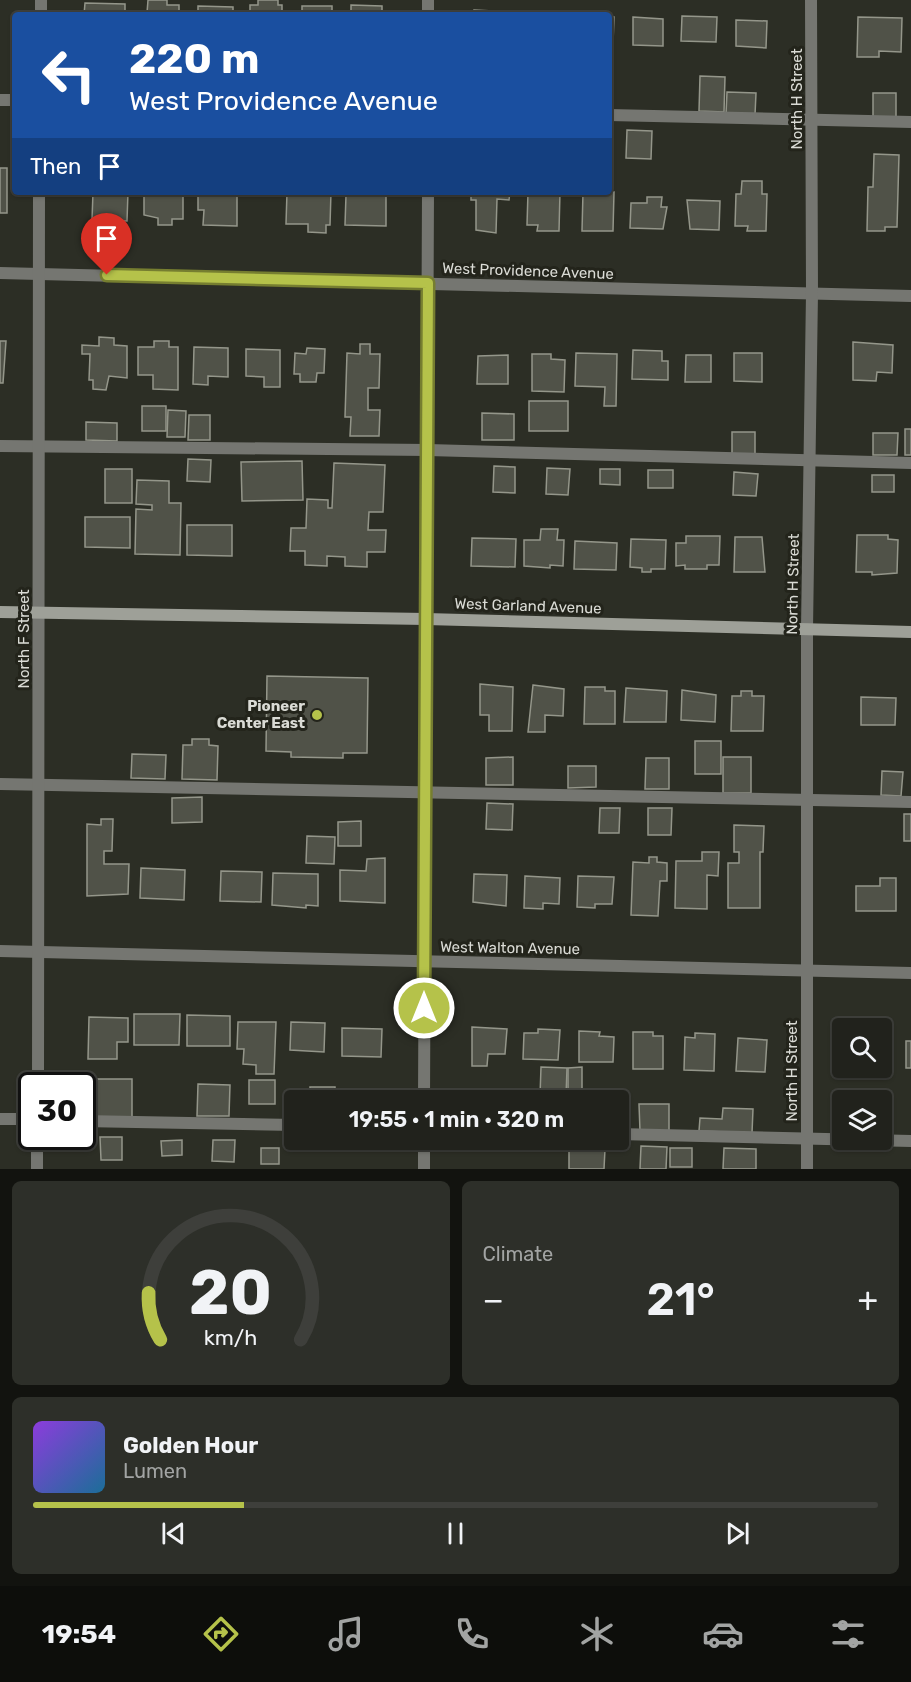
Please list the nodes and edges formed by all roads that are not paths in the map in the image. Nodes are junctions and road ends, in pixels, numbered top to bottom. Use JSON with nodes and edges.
{"nodes":[{"id":1,"x":811,"y":0,"type":"edge"},
{"id":2,"x":612,"y":115,"type":"edge"},
{"id":3,"x":812,"y":120,"type":"junction"},
{"id":4,"x":911,"y":122,"type":"edge"},
{"id":5,"x":39,"y":195,"type":"edge"},
{"id":6,"x":428,"y":195,"type":"edge"},
{"id":7,"x":0,"y":273,"type":"edge"},
{"id":8,"x":38,"y":274,"type":"junction"},
{"id":9,"x":428,"y":283,"type":"junction"},
{"id":10,"x":812,"y":293,"type":"junction"},
{"id":11,"x":911,"y":296,"type":"edge"},
{"id":12,"x":0,"y":446,"type":"edge"},
{"id":13,"x":39,"y":446,"type":"junction"},
{"id":14,"x":428,"y":450,"type":"junction"},
{"id":15,"x":809,"y":460,"type":"junction"},
{"id":16,"x":911,"y":463,"type":"edge"},
{"id":17,"x":0,"y":612,"type":"edge"},
{"id":18,"x":39,"y":613,"type":"junction"},
{"id":19,"x":426,"y":619,"type":"junction"},
{"id":20,"x":807,"y":629,"type":"junction"},
{"id":21,"x":911,"y":632,"type":"edge"},
{"id":22,"x":0,"y":784,"type":"edge"},
{"id":23,"x":39,"y":784,"type":"junction"},
{"id":24,"x":425,"y":794,"type":"junction"},
{"id":25,"x":808,"y":801,"type":"junction"},
{"id":26,"x":911,"y":802,"type":"edge"},
{"id":27,"x":0,"y":951,"type":"edge"},
{"id":28,"x":39,"y":952,"type":"junction"},
{"id":29,"x":424,"y":961,"type":"junction"},
{"id":30,"x":806,"y":970,"type":"junction"},
{"id":31,"x":911,"y":973,"type":"edge"},
{"id":32,"x":38,"y":1072,"type":"edge"},
{"id":33,"x":424,"y":1090,"type":"edge"},
{"id":34,"x":0,"y":1119,"type":"edge"},
{"id":35,"x":18,"y":1119,"type":"edge"},
{"id":36,"x":96,"y":1121,"type":"edge"},
{"id":37,"x":284,"y":1125,"type":"edge"},
{"id":38,"x":629,"y":1134,"type":"edge"},
{"id":39,"x":807,"y":1140,"type":"junction"},
{"id":40,"x":911,"y":1141,"type":"edge"},
{"id":41,"x":37,"y":1150,"type":"edge"},
{"id":42,"x":424,"y":1150,"type":"edge"},
{"id":43,"x":37,"y":1169,"type":"edge"},
{"id":44,"x":424,"y":1169,"type":"edge"},
{"id":45,"x":807,"y":1169,"type":"edge"}],
"edges":[{"from":1,"to":3,"type":"street","name":"North H Street"},
{"from":2,"to":3,"type":"street"},
{"from":3,"to":4,"type":"street"},
{"from":3,"to":10,"type":"street","name":"North H Street"},
{"from":5,"to":8,"type":"street","name":"North F Street"},
{"from":6,"to":9,"type":"street"},
{"from":7,"to":8,"type":"street","name":"West Providence Avenue"},
{"from":8,"to":9,"type":"street","name":"West Providence Avenue"},
{"from":8,"to":13,"type":"street","name":"North F Street"},
{"from":9,"to":10,"type":"street","name":"West Providence Avenue"},
{"from":9,"to":14,"type":"street"},
{"from":10,"to":11,"type":"street","name":"West Providence Avenue"},
{"from":10,"to":15,"type":"street","name":"North H Street"},
{"from":12,"to":13,"type":"street"},
{"from":13,"to":14,"type":"street"},
{"from":13,"to":18,"type":"street","name":"North F Street"},
{"from":14,"to":15,"type":"street"},
{"from":14,"to":19,"type":"street"},
{"from":15,"to":16,"type":"street"},
{"from":15,"to":20,"type":"street","name":"North H Street"},
{"from":17,"to":18,"type":"street","name":"West Garland Avenue"},
{"from":18,"to":19,"type":"street","name":"West Garland Avenue"},
{"from":18,"to":23,"type":"street","name":"North F Street"},
{"from":19,"to":20,"type":"street","name":"West Garland Avenue"},
{"from":19,"to":24,"type":"street"},
{"from":20,"to":21,"type":"street","name":"West Garland Avenue"},
{"from":20,"to":25,"type":"street","name":"North H Street"},
{"from":22,"to":23,"type":"street"},
{"from":23,"to":24,"type":"street"},
{"from":23,"to":28,"type":"street","name":"North F Street"},
{"from":24,"to":25,"type":"street"},
{"from":24,"to":29,"type":"street"},
{"from":25,"to":26,"type":"street"},
{"from":25,"to":30,"type":"street","name":"North H Street"},
{"from":27,"to":28,"type":"street","name":"West Walton Avenue"},
{"from":28,"to":29,"type":"street","name":"West Walton Avenue"},
{"from":28,"to":32,"type":"street","name":"North F Street"},
{"from":29,"to":30,"type":"street","name":"West Walton Avenue"},
{"from":29,"to":33,"type":"street"},
{"from":30,"to":31,"type":"street","name":"West Walton Avenue"},
{"from":30,"to":39,"type":"street","name":"North H Street"},
{"from":34,"to":35,"type":"street"},
{"from":36,"to":37,"type":"street"},
{"from":38,"to":39,"type":"street"},
{"from":39,"to":40,"type":"street"},
{"from":39,"to":45,"type":"street","name":"North H Street"},
{"from":41,"to":43,"type":"street"},
{"from":42,"to":44,"type":"street"}]}
